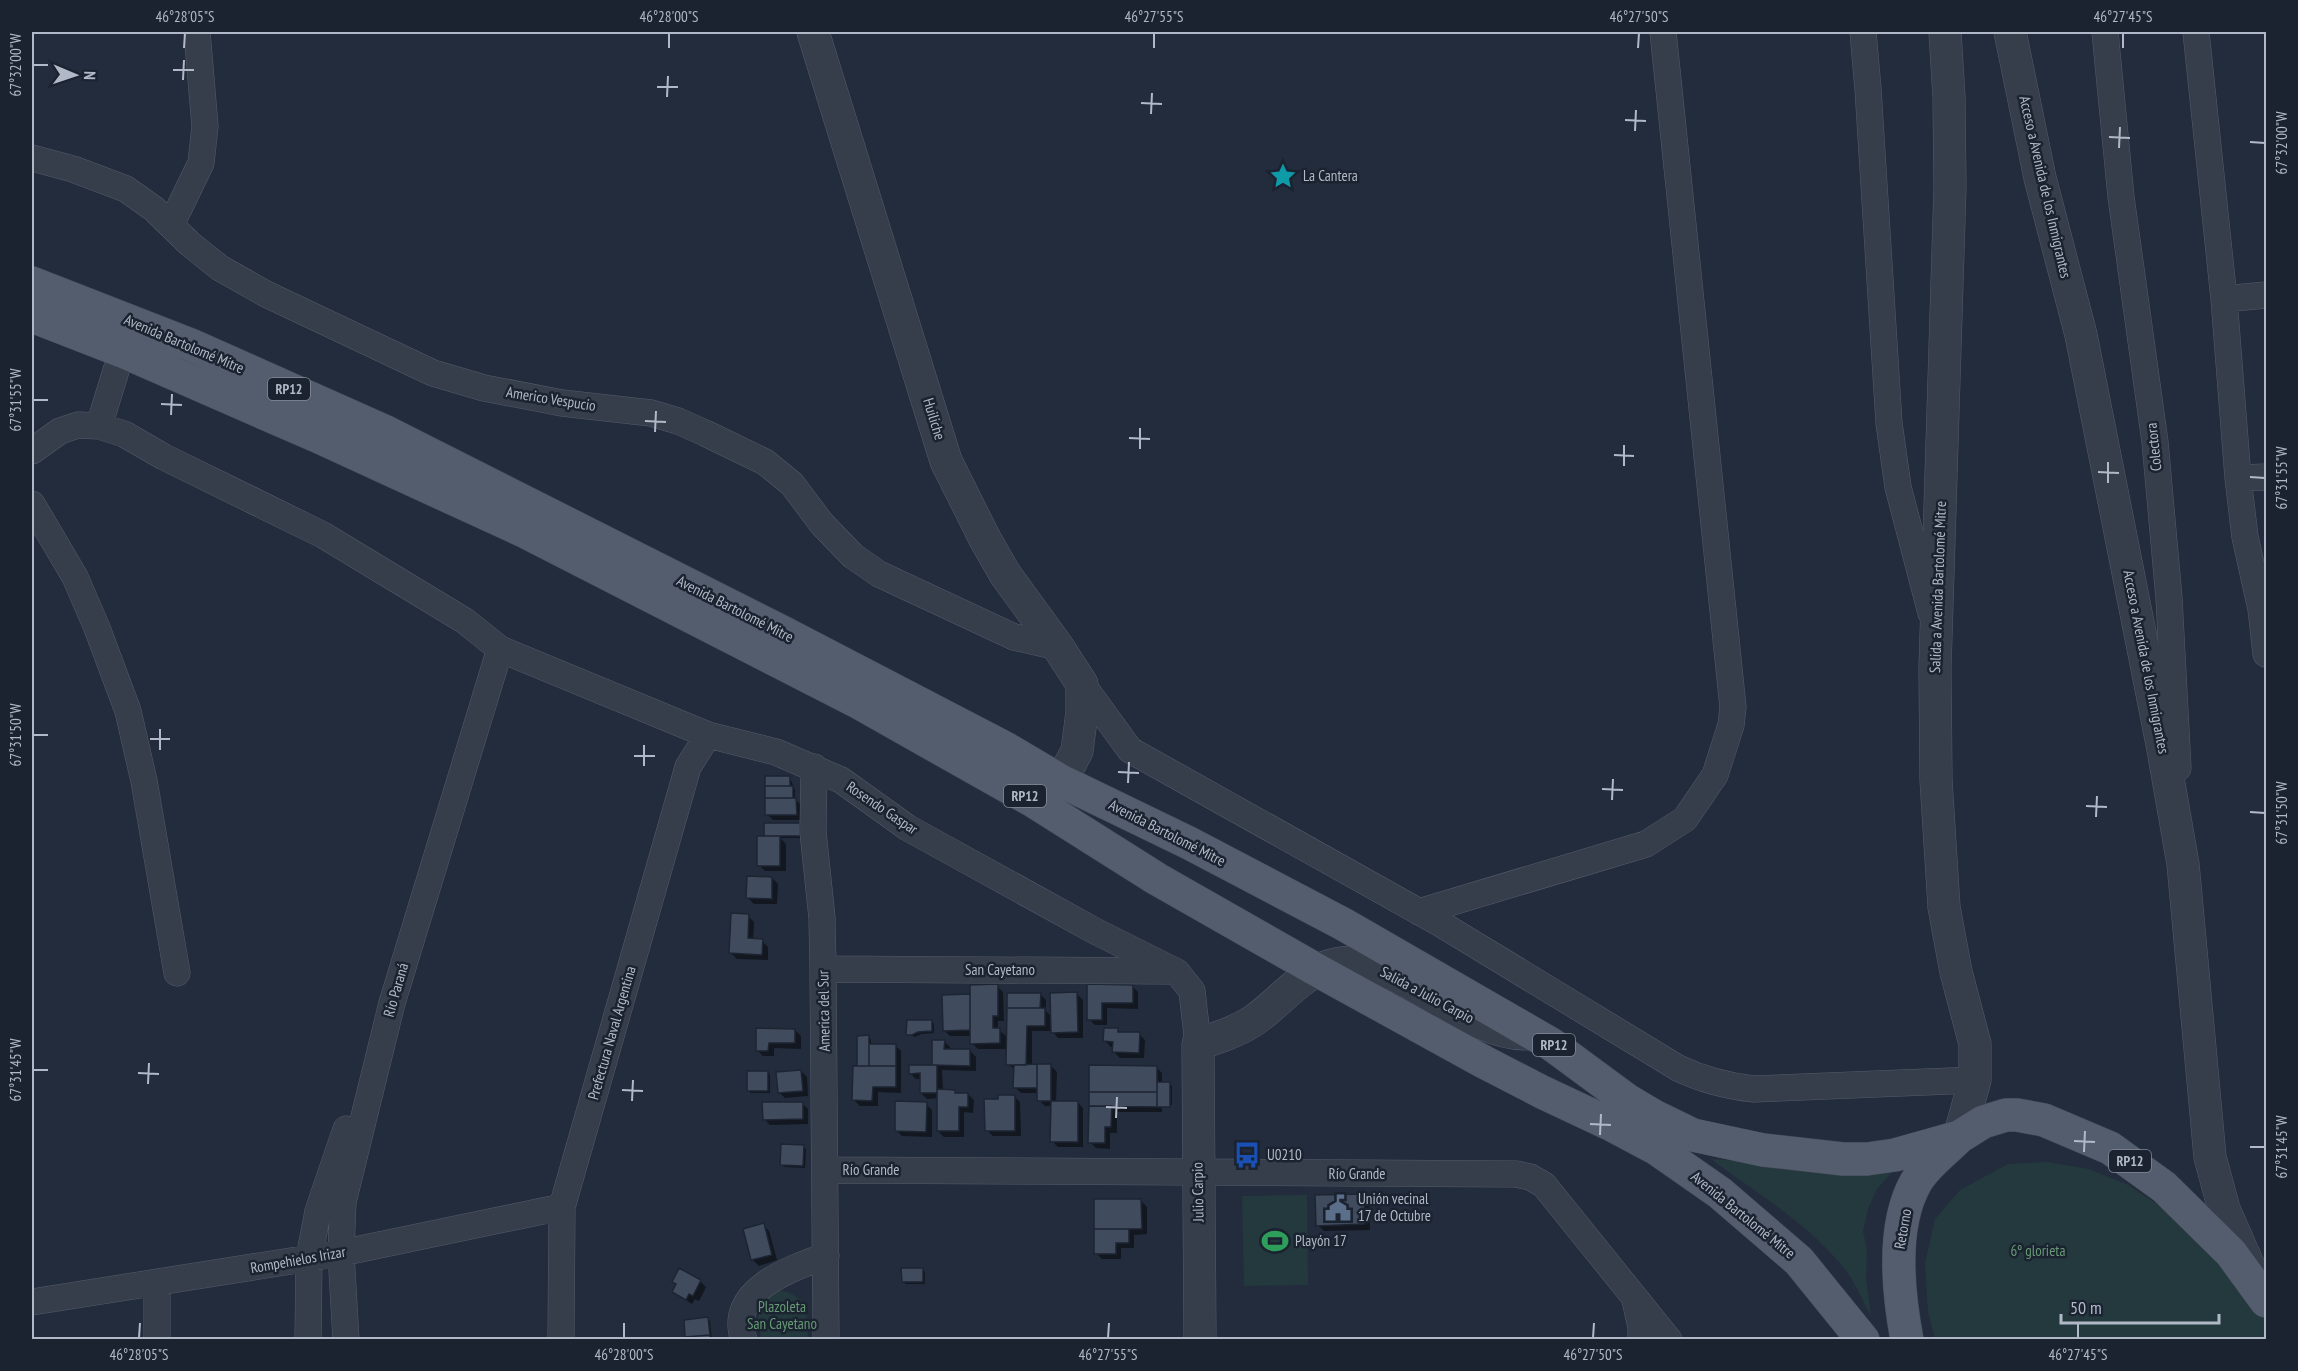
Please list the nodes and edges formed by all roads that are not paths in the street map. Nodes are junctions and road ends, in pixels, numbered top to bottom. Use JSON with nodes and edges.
{"nodes":[{"id":1,"x":197,"y":32,"type":"edge"},
{"id":2,"x":813,"y":32,"type":"edge"},
{"id":3,"x":1663,"y":32,"type":"edge"},
{"id":4,"x":1863,"y":32,"type":"edge"},
{"id":5,"x":1945,"y":32,"type":"edge"},
{"id":6,"x":2010,"y":32,"type":"edge"},
{"id":7,"x":2105,"y":32,"type":"edge"},
{"id":8,"x":2196,"y":32,"type":"edge"},
{"id":9,"x":32,"y":158,"type":"edge"},
{"id":10,"x":171,"y":225,"type":"junction"},
{"id":11,"x":32,"y":283,"type":"edge"},
{"id":12,"x":2266,"y":295,"type":"edge"},
{"id":13,"x":2224,"y":298,"type":"junction"},
{"id":14,"x":32,"y":316,"type":"edge"},
{"id":15,"x":122,"y":351,"type":"junction"},
{"id":16,"x":99,"y":426,"type":"junction"},
{"id":17,"x":42,"y":431,"type":"edge"},
{"id":18,"x":32,"y":451,"type":"edge"},
{"id":19,"x":2238,"y":477,"type":"junction"},
{"id":20,"x":2266,"y":477,"type":"edge"},
{"id":21,"x":32,"y":504,"type":"edge"},
{"id":22,"x":1936,"y":633,"type":"junction"},
{"id":23,"x":1058,"y":647,"type":"junction"},
{"id":24,"x":500,"y":649,"type":"junction"},
{"id":25,"x":2266,"y":654,"type":"edge"},
{"id":26,"x":1082,"y":684,"type":"junction"},
{"id":27,"x":708,"y":735,"type":"junction"},
{"id":28,"x":814,"y":767,"type":"junction"},
{"id":29,"x":1061,"y":781,"type":"junction"},
{"id":30,"x":2183,"y":864,"type":"junction"},
{"id":31,"x":1419,"y":912,"type":"junction"},
{"id":32,"x":823,"y":969,"type":"junction"},
{"id":33,"x":1315,"y":969,"type":"junction"},
{"id":34,"x":1177,"y":972,"type":"junction"},
{"id":35,"x":177,"y":973,"type":"dead end"},
{"id":36,"x":392,"y":1003,"type":"junction"},
{"id":37,"x":1535,"y":1034,"type":"junction"},
{"id":38,"x":1198,"y":1044,"type":"junction"},
{"id":39,"x":1975,"y":1080,"type":"junction"},
{"id":40,"x":1959,"y":1137,"type":"junction"},
{"id":41,"x":825,"y":1170,"type":"junction"},
{"id":42,"x":1198,"y":1172,"type":"junction"},
{"id":43,"x":562,"y":1207,"type":"junction"},
{"id":44,"x":341,"y":1253,"type":"junction"},
{"id":45,"x":826,"y":1256,"type":"junction"},
{"id":46,"x":309,"y":1258,"type":"junction"},
{"id":47,"x":157,"y":1284,"type":"junction"},
{"id":48,"x":1634,"y":1297,"type":"junction"},
{"id":49,"x":2265,"y":1300,"type":"edge"},
{"id":50,"x":32,"y":1302,"type":"edge"},
{"id":51,"x":157,"y":1340,"type":"edge"},
{"id":52,"x":308,"y":1340,"type":"edge"},
{"id":53,"x":346,"y":1340,"type":"edge"},
{"id":54,"x":561,"y":1340,"type":"edge"},
{"id":55,"x":744,"y":1340,"type":"edge"},
{"id":56,"x":826,"y":1340,"type":"edge"},
{"id":57,"x":1200,"y":1340,"type":"edge"},
{"id":58,"x":1641,"y":1340,"type":"edge"},
{"id":59,"x":1669,"y":1340,"type":"edge"},
{"id":60,"x":1863,"y":1340,"type":"edge"},
{"id":61,"x":1907,"y":1340,"type":"edge"}],
"edges":[{"from":1,"to":10,"type":"street"},
{"from":2,"to":23,"type":"street","name":"Huiliche"},
{"from":3,"to":31,"type":"street"},
{"from":4,"to":22,"type":"street"},
{"from":5,"to":22,"type":"street","name":"Salida a Avenida Bartolomé Mitre"},
{"from":6,"to":30,"type":"street","name":"Acceso a Avenida de los Inmigrantes"},
{"from":7,"to":30,"type":"street","name":"Colectora"},
{"from":8,"to":13,"type":"street"},
{"from":9,"to":10,"type":"street","name":"Americo Vespucio"},
{"from":10,"to":23,"type":"street","name":"Americo Vespucio"},
{"from":11,"to":29,"type":"main road","name":"Avenida Bartolomé Mitre","number":"RP12"},
{"from":12,"to":13,"type":"street"},
{"from":13,"to":19,"type":"street"},
{"from":14,"to":15,"type":"main road","name":"Avenida Bartolomé Mitre","number":"RP12"},
{"from":15,"to":16,"type":"street"},
{"from":15,"to":33,"type":"main road","name":"Avenida Bartolomé Mitre","number":"RP12"},
{"from":16,"to":17,"type":"street"},
{"from":16,"to":24,"type":"street","name":"Rosendo Gaspar"},
{"from":17,"to":18,"type":"street"},
{"from":19,"to":20,"type":"street"},
{"from":19,"to":25,"type":"street"},
{"from":21,"to":35,"type":"street"},
{"from":22,"to":39,"type":"street","name":"Salida a Avenida Bartolomé Mitre"},
{"from":23,"to":26,"type":"street","name":"Huiliche"},
{"from":24,"to":27,"type":"street","name":"Rosendo Gaspar"},
{"from":24,"to":36,"type":"street","name":"Río Paraná"},
{"from":26,"to":29,"type":"street"},
{"from":26,"to":31,"type":"street"},
{"from":27,"to":28,"type":"street","name":"Rosendo Gaspar"},
{"from":27,"to":43,"type":"street","name":"Prefectura Naval Argentina"},
{"from":28,"to":32,"type":"street","name":"America del Sur"},
{"from":28,"to":34,"type":"street","name":"Rosendo Gaspar"},
{"from":29,"to":37,"type":"main road","name":"Avenida Bartolomé Mitre","number":"RP12"},
{"from":30,"to":49,"type":"street","name":"Acceso a Avenida de los Inmigrantes"},
{"from":31,"to":39,"type":"street"},
{"from":32,"to":34,"type":"street","name":"San Cayetano"},
{"from":32,"to":41,"type":"street","name":"America del Sur"},
{"from":33,"to":37,"type":"street","name":"Salida a Julio Carpio"},
{"from":33,"to":38,"type":"street","name":"Salida a Julio Carpio"},
{"from":33,"to":60,"type":"main road","name":"Avenida Bartolomé Mitre","number":"RP12"},
{"from":34,"to":38,"type":"street"},
{"from":36,"to":44,"type":"street","name":"Río Paraná"},
{"from":36,"to":46,"type":"street"},
{"from":37,"to":40,"type":"main road","name":"Avenida Bartolomé Mitre","number":"RP12"},
{"from":38,"to":42,"type":"street","name":"Julio Carpio"},
{"from":39,"to":40,"type":"street","name":"Salida a Avenida Bartolomé Mitre"},
{"from":40,"to":49,"type":"main road","name":"Avenida Bartolomé Mitre","number":"RP12"},
{"from":40,"to":61,"type":"main road","name":"Retorno","number":"RP12"},
{"from":41,"to":42,"type":"street","name":"Río Grande"},
{"from":41,"to":45,"type":"street","name":"America del Sur"},
{"from":42,"to":48,"type":"street","name":"Río Grande"},
{"from":42,"to":57,"type":"street","name":"Julio Carpio"},
{"from":43,"to":44,"type":"street","name":"Rompehielos Irizar"},
{"from":43,"to":54,"type":"street","name":"Prefectura Naval Argentina"},
{"from":44,"to":46,"type":"street","name":"Rompehielos Irizar"},
{"from":44,"to":53,"type":"street","name":"Río Paraná"},
{"from":45,"to":55,"type":"street"},
{"from":45,"to":56,"type":"street","name":"America del Sur"},
{"from":46,"to":47,"type":"street","name":"Rompehielos Irizar"},
{"from":46,"to":52,"type":"street"},
{"from":47,"to":50,"type":"street","name":"Rompehielos Irizar"},
{"from":47,"to":51,"type":"street"},
{"from":48,"to":58,"type":"street"},
{"from":48,"to":59,"type":"street","name":"Río Grande"}]}
